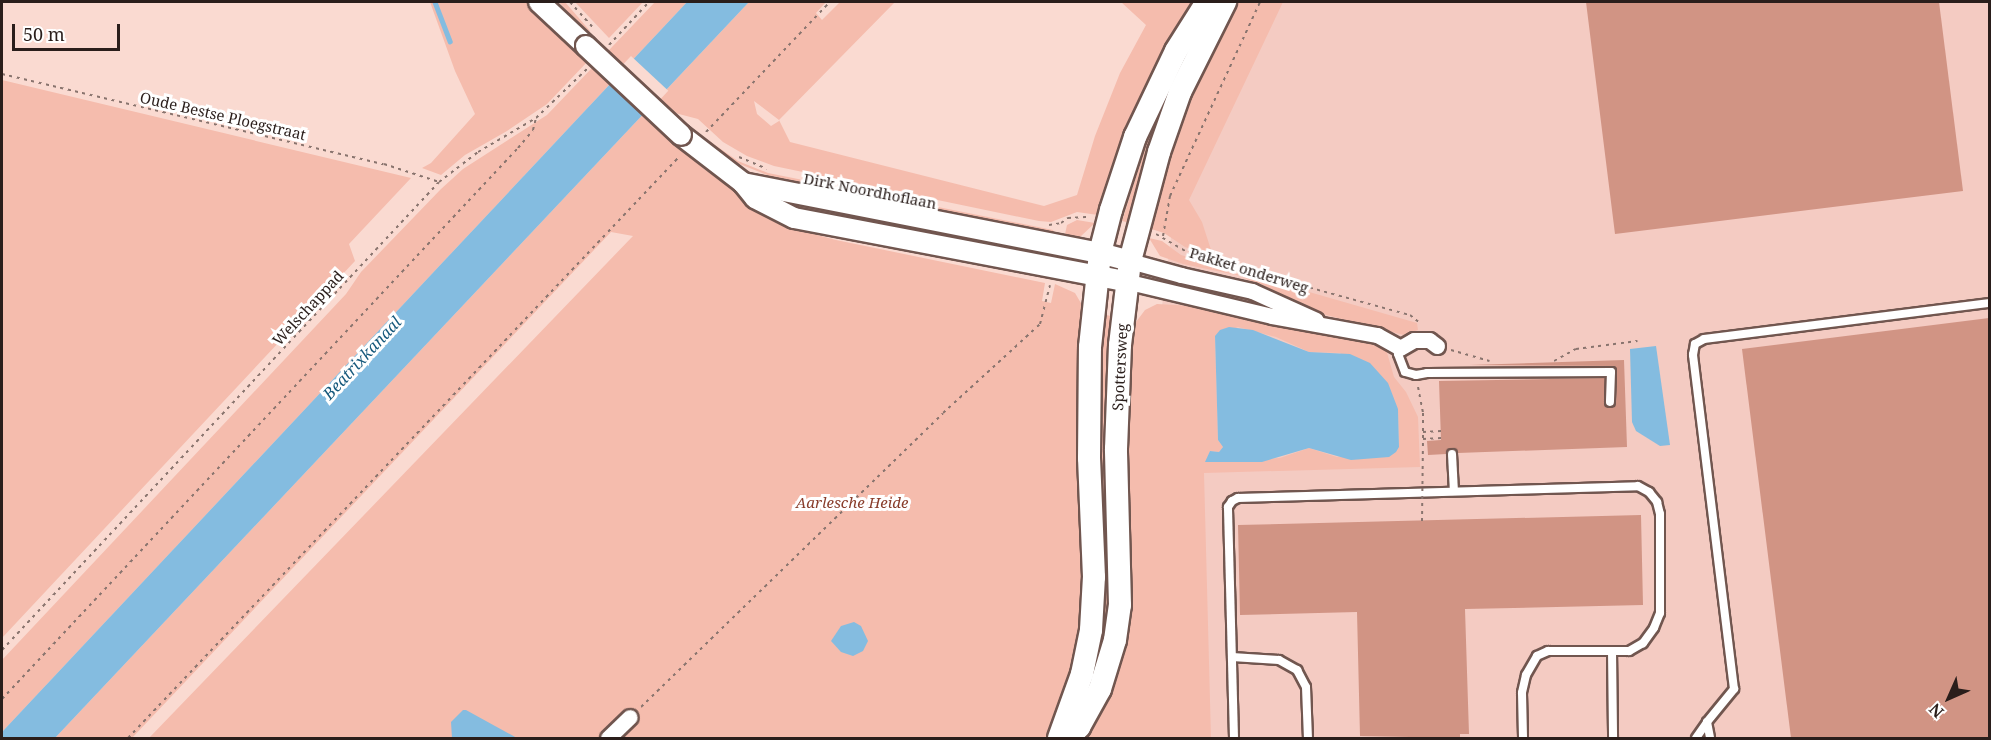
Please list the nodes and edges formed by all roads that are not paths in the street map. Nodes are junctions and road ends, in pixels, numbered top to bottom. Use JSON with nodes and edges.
{"nodes":[{"id":1,"x":539,"y":2,"type":"edge"},
{"id":2,"x":1207,"y":2,"type":"edge"},
{"id":3,"x":1225,"y":2,"type":"edge"},
{"id":4,"x":554,"y":10,"type":"edge"},
{"id":5,"x":743,"y":183,"type":"junction"},
{"id":6,"x":1100,"y":253,"type":"junction"},
{"id":7,"x":1128,"y":271,"type":"junction"},
{"id":8,"x":1096,"y":276,"type":"junction"},
{"id":9,"x":1989,"y":303,"type":"edge"},
{"id":10,"x":1324,"y":324,"type":"junction"},
{"id":11,"x":1433,"y":343,"type":"road end"},
{"id":12,"x":1400,"y":348,"type":"junction"},
{"id":13,"x":1610,"y":402,"type":"dead end"},
{"id":14,"x":1452,"y":453,"type":"dead end"},
{"id":15,"x":1454,"y":491,"type":"junction"},
{"id":16,"x":1612,"y":651,"type":"junction"},
{"id":17,"x":1232,"y":657,"type":"junction"},
{"id":18,"x":630,"y":717,"type":"road end"},
{"id":19,"x":1707,"y":722,"type":"junction"},
{"id":20,"x":608,"y":738,"type":"edge"},
{"id":21,"x":1059,"y":738,"type":"edge"},
{"id":22,"x":1068,"y":738,"type":"edge"},
{"id":23,"x":1234,"y":738,"type":"edge"},
{"id":24,"x":1308,"y":738,"type":"edge"},
{"id":25,"x":1523,"y":738,"type":"edge"},
{"id":26,"x":1613,"y":738,"type":"edge"},
{"id":27,"x":1696,"y":738,"type":"edge"},
{"id":28,"x":1710,"y":738,"type":"edge"}],
"edges":[{"from":1,"to":4,"type":"street","name":"Dirk Noordhoflaan"},
{"from":2,"to":6,"type":"main road","name":"Spottersweg"},
{"from":3,"to":7,"type":"main road","name":"Spottersweg"},
{"from":4,"to":5,"type":"street","name":"Dirk Noordhoflaan","bridge":true},
{"from":5,"to":6,"type":"street","name":"Dirk Noordhoflaan"},
{"from":5,"to":8,"type":"street","name":"Dirk Noordhoflaan"},
{"from":6,"to":7,"type":"street","name":"Dirk Noordhoflaan"},
{"from":6,"to":8,"type":"main road","name":"Spottersweg"},
{"from":7,"to":8,"type":"street","name":"Dirk Noordhoflaan"},
{"from":7,"to":10,"type":"street","name":"Pakket onderweg"},
{"from":7,"to":10,"type":"street","name":"Pakket onderweg"},
{"from":7,"to":22,"type":"main road","name":"Spottersweg"},
{"from":8,"to":21,"type":"main road","name":"Spottersweg"},
{"from":9,"to":19,"type":"lane"},
{"from":10,"to":12,"type":"street","name":"Pakket onderweg"},
{"from":11,"to":12,"type":"street"},
{"from":12,"to":13,"type":"lane"},
{"from":14,"to":15,"type":"lane"},
{"from":15,"to":16,"type":"lane"},
{"from":15,"to":17,"type":"lane"},
{"from":16,"to":25,"type":"lane"},
{"from":16,"to":26,"type":"lane"},
{"from":17,"to":23,"type":"lane"},
{"from":17,"to":24,"type":"lane"},
{"from":18,"to":20,"type":"street"},
{"from":19,"to":27,"type":"lane"},
{"from":19,"to":28,"type":"lane"}]}
